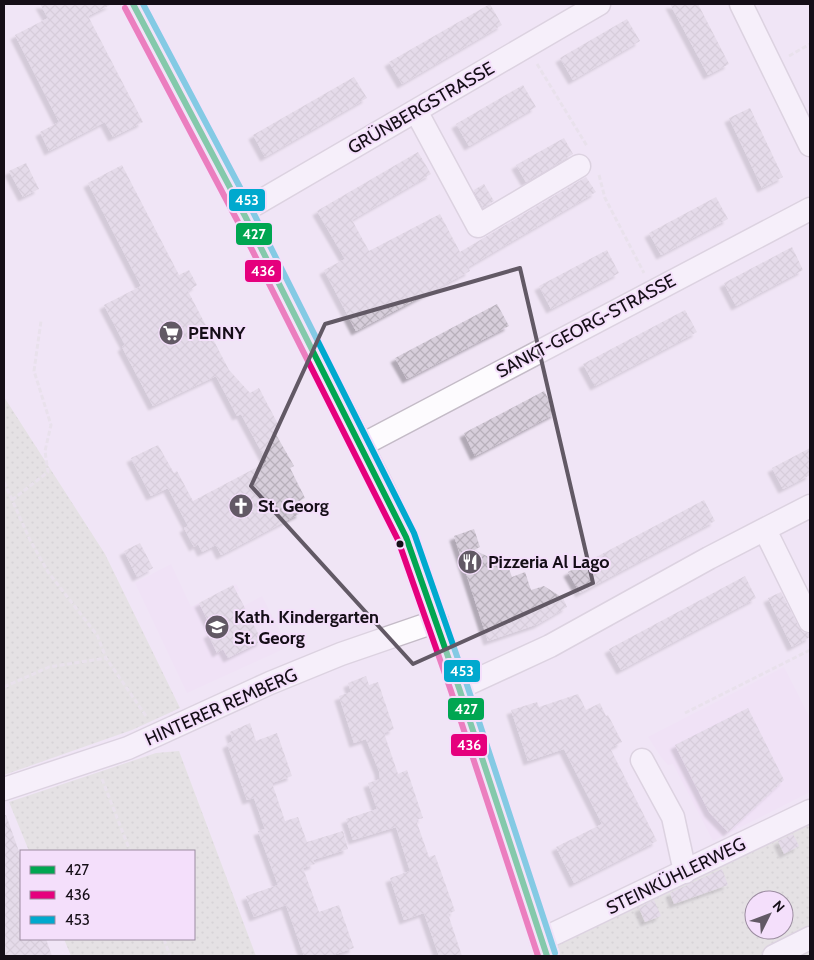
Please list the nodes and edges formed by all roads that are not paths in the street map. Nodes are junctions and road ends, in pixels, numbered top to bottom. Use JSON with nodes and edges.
{"nodes":[{"id":1,"x":133,"y":4,"type":"edge"},
{"id":2,"x":599,"y":4,"type":"edge"},
{"id":3,"x":741,"y":4,"type":"edge"},
{"id":4,"x":416,"y":111,"type":"junction"},
{"id":5,"x":810,"y":145,"type":"edge"},
{"id":6,"x":579,"y":166,"type":"dead end"},
{"id":7,"x":810,"y":209,"type":"edge"},
{"id":8,"x":242,"y":212,"type":"junction"},
{"id":9,"x":362,"y":446,"type":"junction"},
{"id":10,"x":810,"y":506,"type":"edge"},
{"id":11,"x":764,"y":530,"type":"junction"},
{"id":12,"x":437,"y":621,"type":"junction"},
{"id":13,"x":810,"y":621,"type":"edge"},
{"id":14,"x":460,"y":688,"type":"junction"},
{"id":15,"x":642,"y":760,"type":"dead end"},
{"id":16,"x":4,"y":789,"type":"edge"},
{"id":17,"x":810,"y":810,"type":"edge"},
{"id":18,"x":685,"y":872,"type":"junction"},
{"id":19,"x":810,"y":938,"type":"edge"},
{"id":20,"x":544,"y":948,"type":"edge"},
{"id":21,"x":774,"y":956,"type":"edge"}],
"edges":[{"from":1,"to":8,"type":"street","name":"STEINKÜHLERWEG"},
{"from":2,"to":4,"type":"street","name":"GRÜNBERGSTRASSE"},
{"from":3,"to":5,"type":"street"},
{"from":4,"to":6,"type":"street"},
{"from":4,"to":8,"type":"street","name":"GRÜNBERGSTRASSE"},
{"from":7,"to":9,"type":"street","name":"SANKT-GEORG-STRASSE"},
{"from":8,"to":9,"type":"street","name":"STEINKÜHLERWEG"},
{"from":9,"to":12,"type":"street","name":"STEINKÜHLERWEG"},
{"from":10,"to":11,"type":"street"},
{"from":11,"to":13,"type":"street"},
{"from":11,"to":14,"type":"street"},
{"from":12,"to":14,"type":"street","name":"STEINKÜHLERWEG"},
{"from":12,"to":16,"type":"street","name":"HINTERER REMBERG"},
{"from":14,"to":20,"type":"street","name":"STEINKÜHLERWEG"},
{"from":15,"to":18,"type":"street"},
{"from":17,"to":18,"type":"street","name":"STEINKÜHLERWEG"},
{"from":18,"to":20,"type":"street","name":"STEINKÜHLERWEG"},
{"from":19,"to":21,"type":"street"}]}
